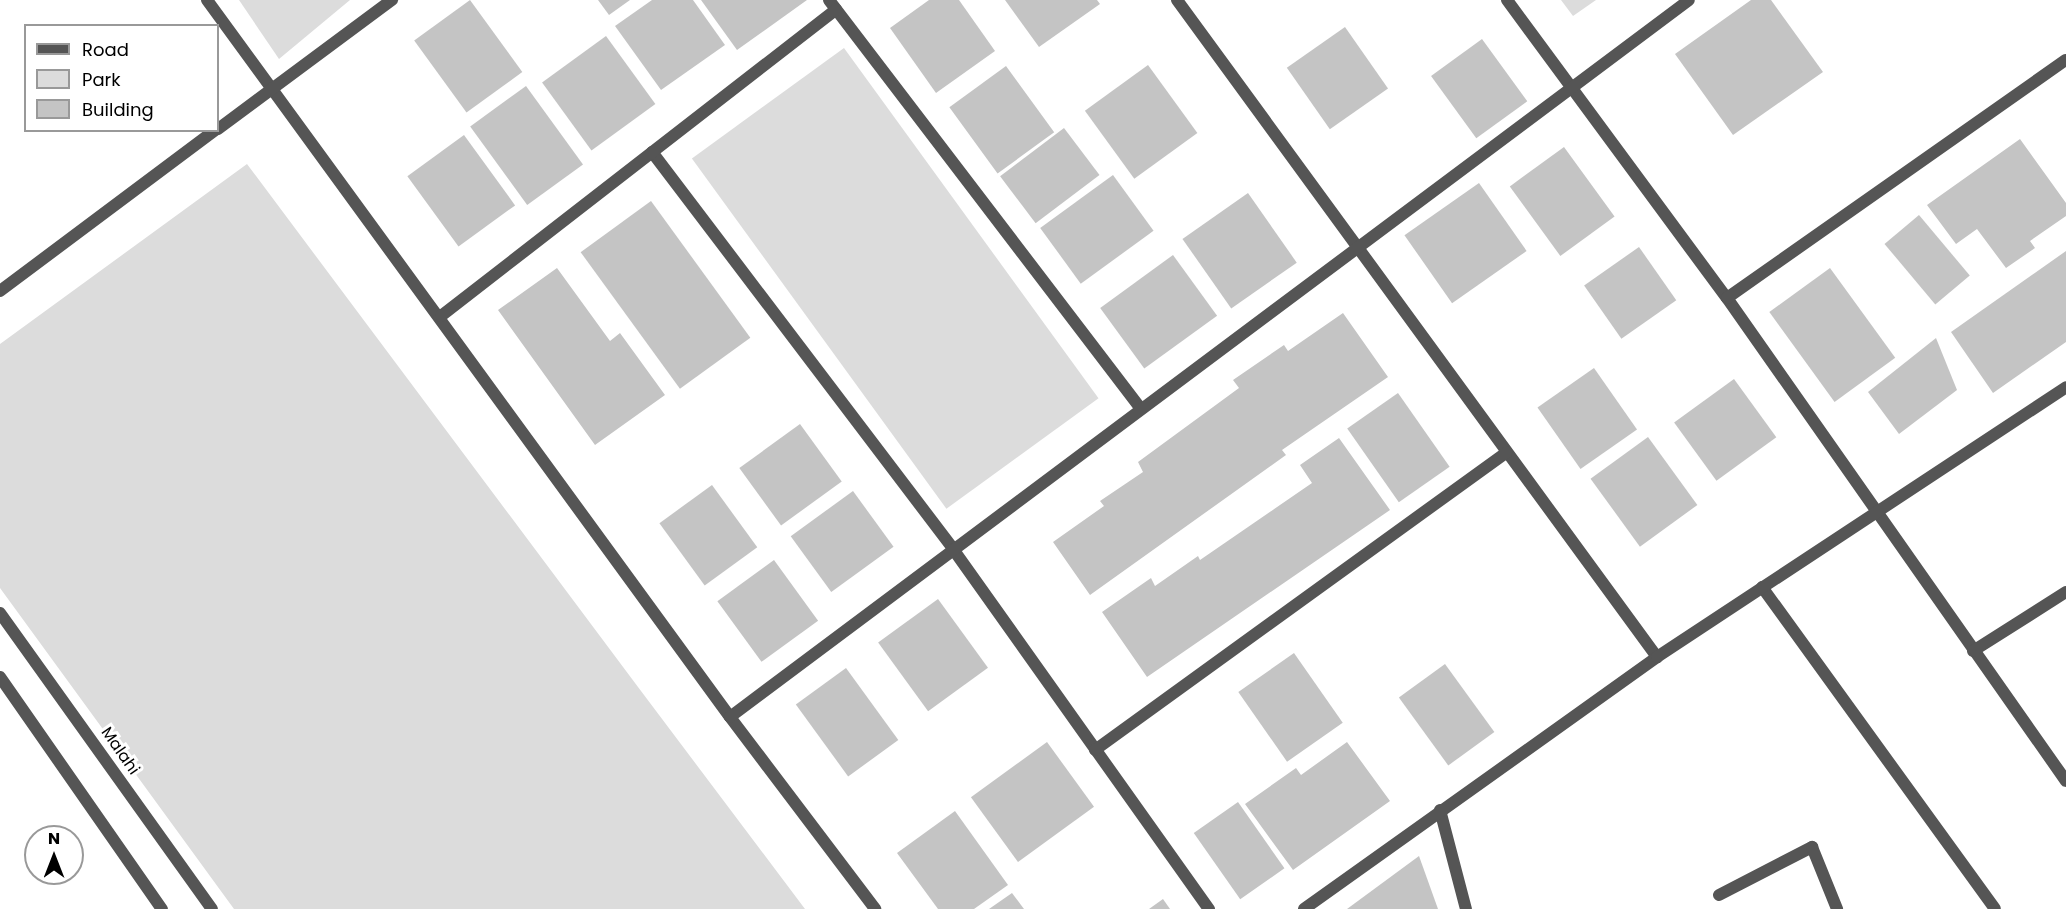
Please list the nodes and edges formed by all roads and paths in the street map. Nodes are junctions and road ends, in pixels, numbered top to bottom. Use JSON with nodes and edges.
{"nodes":[{"id":1,"x":207,"y":0,"type":"edge"},
{"id":2,"x":392,"y":0,"type":"edge"},
{"id":3,"x":1177,"y":0,"type":"edge"},
{"id":4,"x":1507,"y":0,"type":"edge"},
{"id":5,"x":1689,"y":0,"type":"edge"},
{"id":6,"x":832,"y":5,"type":"edge"},
{"id":7,"x":2066,"y":60,"type":"edge"},
{"id":8,"x":272,"y":88,"type":"junction"},
{"id":9,"x":1571,"y":90,"type":"junction"},
{"id":10,"x":219,"y":128,"type":"edge"},
{"id":11,"x":213,"y":132,"type":"edge"},
{"id":12,"x":652,"y":152,"type":"junction"},
{"id":13,"x":1359,"y":249,"type":"junction"},
{"id":14,"x":0,"y":291,"type":"edge"},
{"id":15,"x":1727,"y":298,"type":"junction"},
{"id":16,"x":441,"y":316,"type":"junction"},
{"id":17,"x":2066,"y":387,"type":"edge"},
{"id":18,"x":1141,"y":409,"type":"junction"},
{"id":19,"x":1507,"y":452,"type":"junction"},
{"id":20,"x":1878,"y":511,"type":"junction"},
{"id":21,"x":953,"y":549,"type":"junction"},
{"id":22,"x":1762,"y":587,"type":"junction"},
{"id":23,"x":2066,"y":592,"type":"edge"},
{"id":24,"x":0,"y":613,"type":"edge"},
{"id":25,"x":1973,"y":651,"type":"junction"},
{"id":26,"x":1657,"y":657,"type":"junction"},
{"id":27,"x":0,"y":677,"type":"edge"},
{"id":28,"x":730,"y":717,"type":"junction"},
{"id":29,"x":1095,"y":750,"type":"junction"},
{"id":30,"x":2066,"y":781,"type":"edge"},
{"id":31,"x":1440,"y":810,"type":"junction"},
{"id":32,"x":1719,"y":895,"type":"dead end"},
{"id":33,"x":162,"y":909,"type":"edge"},
{"id":34,"x":212,"y":909,"type":"edge"},
{"id":35,"x":875,"y":909,"type":"edge"},
{"id":36,"x":1209,"y":909,"type":"edge"},
{"id":37,"x":1304,"y":909,"type":"edge"},
{"id":38,"x":1466,"y":909,"type":"edge"},
{"id":39,"x":1837,"y":909,"type":"edge"},
{"id":40,"x":1995,"y":909,"type":"edge"}],
"edges":[{"from":1,"to":8,"type":"street"},
{"from":2,"to":8,"type":"street"},
{"from":3,"to":13,"type":"street"},
{"from":4,"to":9,"type":"street"},
{"from":5,"to":9,"type":"street"},
{"from":6,"to":12,"type":"street"},
{"from":6,"to":18,"type":"street"},
{"from":7,"to":15,"type":"street"},
{"from":8,"to":10,"type":"street"},
{"from":8,"to":16,"type":"street"},
{"from":9,"to":13,"type":"street"},
{"from":9,"to":15,"type":"street"},
{"from":11,"to":14,"type":"street"},
{"from":12,"to":16,"type":"street"},
{"from":12,"to":21,"type":"street"},
{"from":13,"to":18,"type":"street"},
{"from":13,"to":19,"type":"street"},
{"from":15,"to":20,"type":"street"},
{"from":16,"to":28,"type":"street"},
{"from":17,"to":20,"type":"street"},
{"from":18,"to":21,"type":"street"},
{"from":19,"to":26,"type":"street"},
{"from":19,"to":29,"type":"street"},
{"from":20,"to":22,"type":"street"},
{"from":20,"to":25,"type":"street"},
{"from":21,"to":28,"type":"street"},
{"from":21,"to":29,"type":"street"},
{"from":22,"to":26,"type":"street"},
{"from":22,"to":40,"type":"street"},
{"from":23,"to":25,"type":"street"},
{"from":24,"to":34,"type":"street","name":"Malahi"},
{"from":25,"to":30,"type":"street"},
{"from":26,"to":31,"type":"street"},
{"from":27,"to":33,"type":"street"},
{"from":28,"to":35,"type":"street"},
{"from":29,"to":36,"type":"street"},
{"from":31,"to":37,"type":"street"},
{"from":31,"to":38,"type":"street"},
{"from":32,"to":39,"type":"street"}]}
